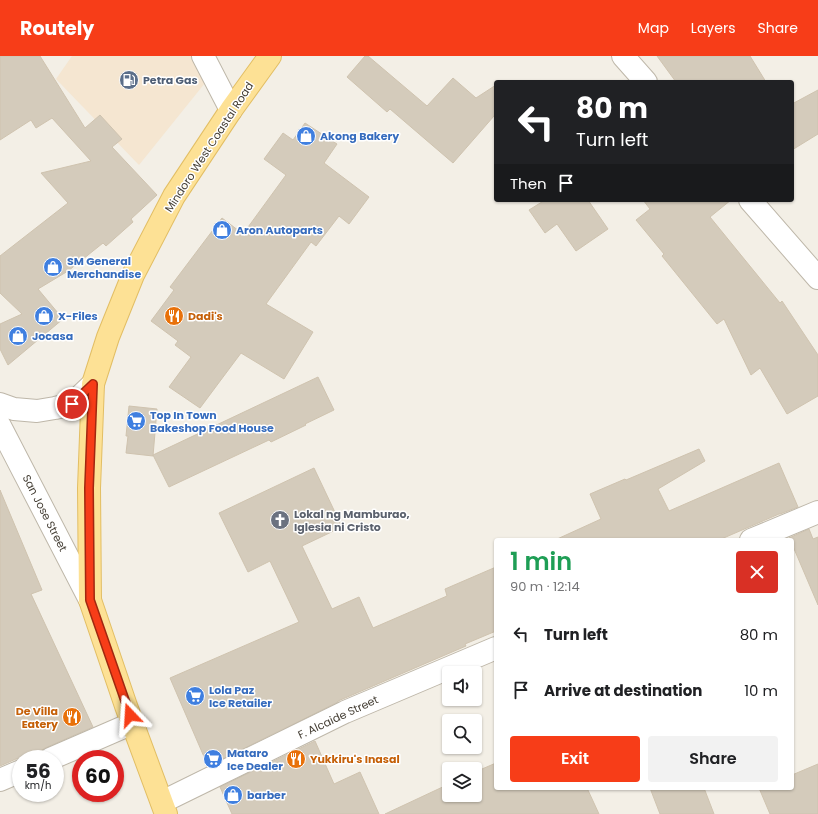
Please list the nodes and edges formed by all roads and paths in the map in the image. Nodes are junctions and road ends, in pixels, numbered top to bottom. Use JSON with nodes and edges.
{"nodes":[{"id":1,"x":203,"y":56,"type":"edge"},
{"id":2,"x":270,"y":56,"type":"edge"},
{"id":3,"x":624,"y":56,"type":"edge"},
{"id":4,"x":644,"y":80,"type":"edge"},
{"id":5,"x":231,"y":110,"type":"junction"},
{"id":6,"x":752,"y":202,"type":"edge"},
{"id":7,"x":818,"y":278,"type":"edge"},
{"id":8,"x":93,"y":384,"type":"junction"},
{"id":9,"x":0,"y":404,"type":"edge"},
{"id":10,"x":0,"y":426,"type":"edge"},
{"id":11,"x":818,"y":512,"type":"edge"},
{"id":12,"x":756,"y":538,"type":"edge"},
{"id":13,"x":90,"y":600,"type":"junction"},
{"id":14,"x":494,"y":649,"type":"edge"},
{"id":15,"x":133,"y":723,"type":"junction"},
{"id":16,"x":64,"y":753,"type":"edge"},
{"id":17,"x":12,"y":775,"type":"edge"},
{"id":18,"x":0,"y":780,"type":"edge"},
{"id":19,"x":164,"y":808,"type":"edge"}],
"edges":[{"from":1,"to":5,"type":"street"},
{"from":2,"to":5,"type":"main road","name":"Mindoro West Coastal Road"},
{"from":3,"to":4,"type":"street"},
{"from":5,"to":8,"type":"main road","name":"Mindoro West Coastal Road"},
{"from":6,"to":7,"type":"street"},
{"from":8,"to":9,"type":"street"},
{"from":8,"to":13,"type":"main road","name":"Mindoro West Coastal Road"},
{"from":10,"to":13,"type":"street","name":"San Jose Street"},
{"from":11,"to":12,"type":"street"},
{"from":13,"to":15,"type":"main road","name":"Mindoro West Coastal Road"},
{"from":14,"to":19,"type":"street","name":"F. Alcaide Street"},
{"from":15,"to":16,"type":"street"},
{"from":15,"to":19,"type":"main road","name":"Mindoro West Coastal Road"},
{"from":17,"to":18,"type":"street"}]}
